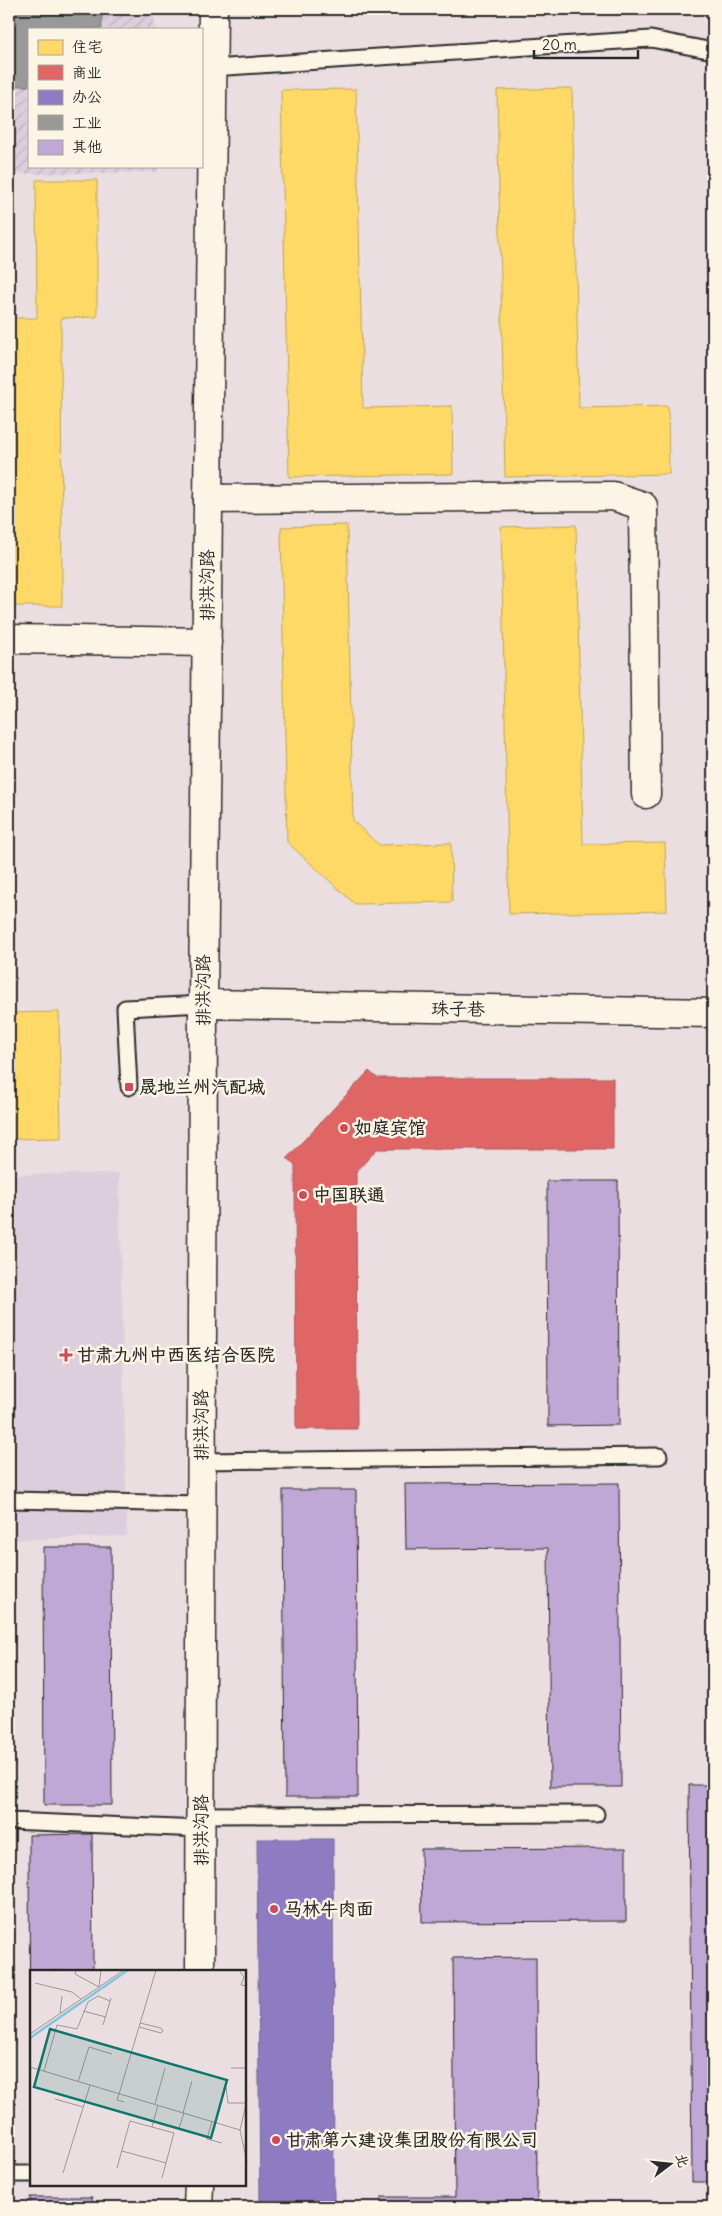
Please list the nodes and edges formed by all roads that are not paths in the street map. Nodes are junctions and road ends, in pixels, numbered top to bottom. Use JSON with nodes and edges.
{"nodes":[{"id":1,"x":213,"y":9,"type":"edge"},
{"id":2,"x":713,"y":50,"type":"edge"},
{"id":3,"x":212,"y":68,"type":"junction"},
{"id":4,"x":208,"y":499,"type":"junction"},
{"id":5,"x":9,"y":639,"type":"edge"},
{"id":6,"x":206,"y":642,"type":"junction"},
{"id":7,"x":646,"y":794,"type":"dead end"},
{"id":8,"x":203,"y":1004,"type":"junction"},
{"id":9,"x":713,"y":1013,"type":"edge"},
{"id":10,"x":129,"y":1088,"type":"dead end"},
{"id":11,"x":658,"y":1456,"type":"dead end"},
{"id":12,"x":201,"y":1462,"type":"junction"},
{"id":13,"x":9,"y":1500,"type":"edge"},
{"id":14,"x":202,"y":1504,"type":"junction"},
{"id":15,"x":596,"y":1814,"type":"dead end"},
{"id":16,"x":9,"y":1821,"type":"edge"},
{"id":17,"x":201,"y":1822,"type":"junction"},
{"id":18,"x":200,"y":1970,"type":"edge"},
{"id":19,"x":9,"y":2174,"type":"edge"},
{"id":20,"x":30,"y":2174,"type":"edge"},
{"id":21,"x":199,"y":2186,"type":"edge"},
{"id":22,"x":198,"y":2207,"type":"edge"}],
"edges":[{"from":1,"to":3,"type":"main road","name":"排洪沟路"},
{"from":2,"to":3,"type":"lane"},
{"from":3,"to":4,"type":"main road","name":"排洪沟路"},
{"from":4,"to":6,"type":"main road","name":"排洪沟路"},
{"from":4,"to":7,"type":"main road"},
{"from":5,"to":6,"type":"main road"},
{"from":6,"to":8,"type":"main road","name":"排洪沟路"},
{"from":8,"to":9,"type":"main road","name":"珠子巷"},
{"from":8,"to":10,"type":"lane"},
{"from":8,"to":12,"type":"main road","name":"排洪沟路"},
{"from":11,"to":12,"type":"lane"},
{"from":12,"to":14,"type":"main road","name":"排洪沟路"},
{"from":13,"to":14,"type":"lane"},
{"from":14,"to":17,"type":"main road","name":"排洪沟路"},
{"from":15,"to":17,"type":"lane"},
{"from":16,"to":17,"type":"lane"},
{"from":17,"to":18,"type":"main road","name":"排洪沟路"},
{"from":19,"to":20,"type":"lane"},
{"from":21,"to":22,"type":"main road"}]}
